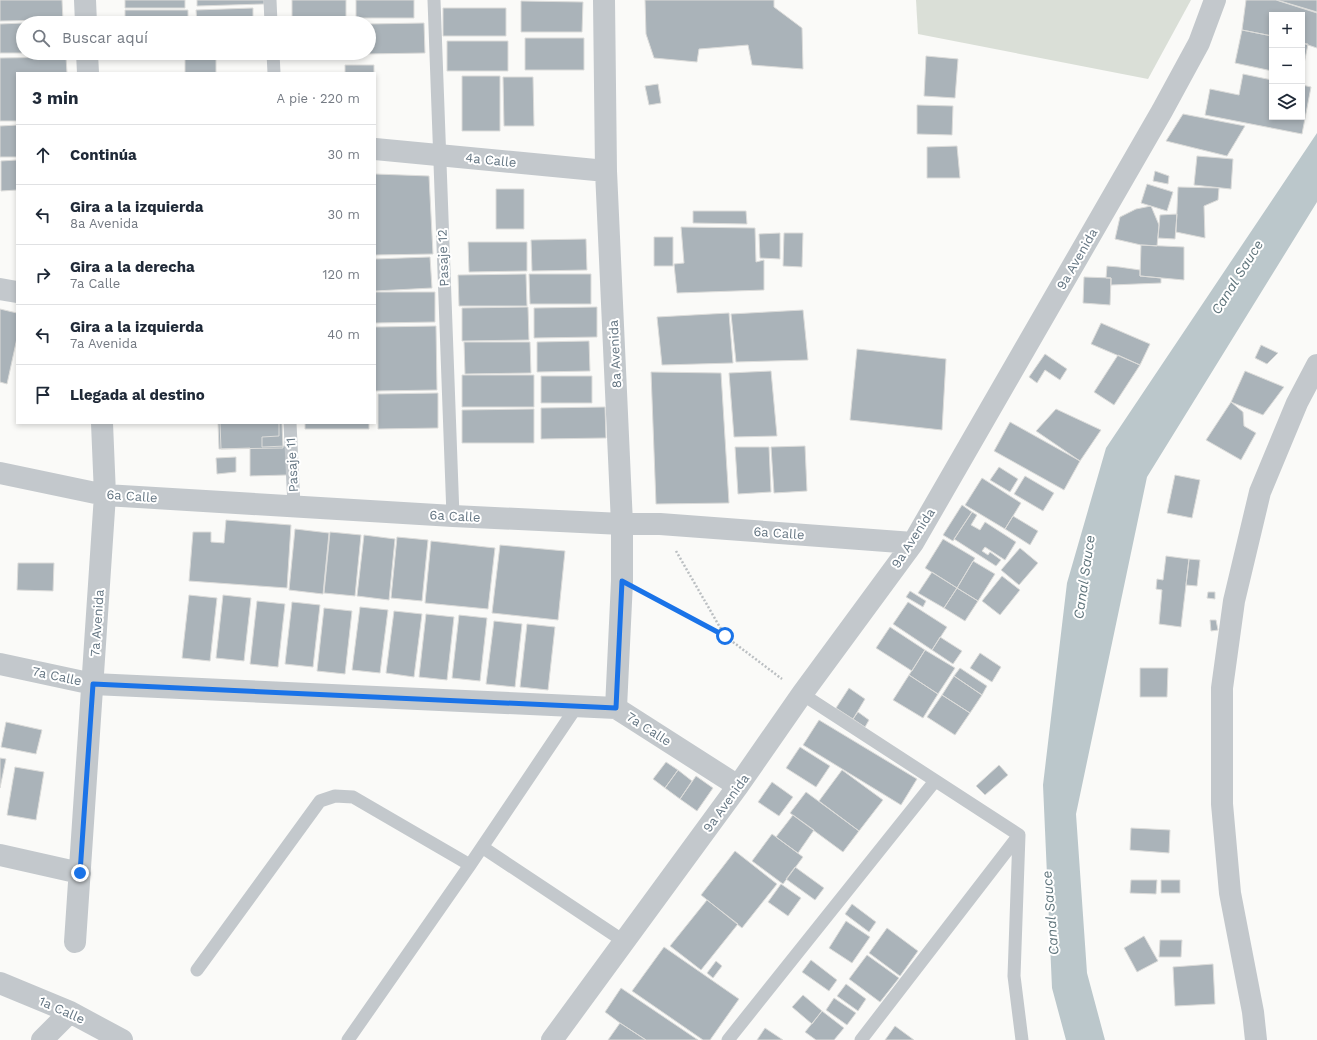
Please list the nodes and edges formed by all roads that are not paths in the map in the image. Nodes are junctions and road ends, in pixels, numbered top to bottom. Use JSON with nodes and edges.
{"nodes":[{"id":1,"x":85,"y":0,"type":"edge"},
{"id":2,"x":270,"y":0,"type":"edge"},
{"id":3,"x":434,"y":0,"type":"edge"},
{"id":4,"x":604,"y":0,"type":"edge"},
{"id":5,"x":1215,"y":0,"type":"edge"},
{"id":6,"x":86,"y":16,"type":"edge"},
{"id":7,"x":271,"y":16,"type":"edge"},
{"id":8,"x":87,"y":60,"type":"edge"},
{"id":9,"x":273,"y":60,"type":"edge"},
{"id":10,"x":88,"y":72,"type":"edge"},
{"id":11,"x":274,"y":72,"type":"edge"},
{"id":12,"x":376,"y":149,"type":"edge"},
{"id":13,"x":439,"y":155,"type":"junction"},
{"id":14,"x":606,"y":171,"type":"junction"},
{"id":15,"x":0,"y":289,"type":"edge"},
{"id":16,"x":16,"y":292,"type":"edge"},
{"id":17,"x":1317,"y":365,"type":"edge"},
{"id":18,"x":102,"y":424,"type":"edge"},
{"id":19,"x":290,"y":424,"type":"edge"},
{"id":20,"x":0,"y":473,"type":"edge"},
{"id":21,"x":105,"y":495,"type":"junction"},
{"id":22,"x":294,"y":506,"type":"junction"},
{"id":23,"x":453,"y":516,"type":"junction"},
{"id":24,"x":622,"y":524,"type":"junction"},
{"id":25,"x":913,"y":543,"type":"junction"},
{"id":26,"x":0,"y":664,"type":"edge"},
{"id":27,"x":93,"y":684,"type":"junction"},
{"id":28,"x":802,"y":694,"type":"junction"},
{"id":29,"x":577,"y":706,"type":"junction"},
{"id":30,"x":616,"y":708,"type":"junction"},
{"id":31,"x":935,"y":781,"type":"junction"},
{"id":32,"x":738,"y":786,"type":"junction"},
{"id":33,"x":1019,"y":835,"type":"junction"},
{"id":34,"x":482,"y":847,"type":"junction"},
{"id":35,"x":0,"y":855,"type":"edge"},
{"id":36,"x":470,"y":865,"type":"junction"},
{"id":37,"x":80,"y":873,"type":"junction"},
{"id":38,"x":75,"y":942,"type":"dead end"},
{"id":39,"x":625,"y":942,"type":"junction"},
{"id":40,"x":197,"y":970,"type":"dead end"},
{"id":41,"x":0,"y":983,"type":"edge"},
{"id":42,"x":70,"y":1012,"type":"junction"},
{"id":43,"x":1021,"y":1034,"type":"edge"},
{"id":44,"x":42,"y":1040,"type":"edge"},
{"id":45,"x":122,"y":1040,"type":"edge"},
{"id":46,"x":348,"y":1040,"type":"edge"},
{"id":47,"x":552,"y":1040,"type":"edge"},
{"id":48,"x":728,"y":1040,"type":"edge"},
{"id":49,"x":861,"y":1040,"type":"edge"},
{"id":50,"x":1010,"y":1040,"type":"edge"},
{"id":51,"x":1256,"y":1040,"type":"edge"}],
"edges":[{"from":1,"to":6,"type":"street"},
{"from":2,"to":7,"type":"lane"},
{"from":3,"to":13,"type":"lane","name":"Pasaje 12"},
{"from":4,"to":14,"type":"street","name":"8a Avenida"},
{"from":5,"to":25,"type":"street","name":"9a Avenida"},
{"from":8,"to":10,"type":"street"},
{"from":9,"to":11,"type":"lane"},
{"from":12,"to":13,"type":"street","name":"4a Calle"},
{"from":13,"to":14,"type":"street","name":"4a Calle"},
{"from":13,"to":23,"type":"lane","name":"Pasaje 12"},
{"from":14,"to":24,"type":"street","name":"8a Avenida"},
{"from":15,"to":16,"type":"street"},
{"from":17,"to":51,"type":"street"},
{"from":18,"to":21,"type":"street","name":"7a Avenida"},
{"from":19,"to":22,"type":"lane","name":"Pasaje 11"},
{"from":20,"to":21,"type":"street","name":"6a Calle"},
{"from":21,"to":22,"type":"street","name":"6a Calle"},
{"from":21,"to":27,"type":"street","name":"7a Avenida"},
{"from":22,"to":23,"type":"street","name":"6a Calle"},
{"from":23,"to":24,"type":"street","name":"6a Calle"},
{"from":24,"to":25,"type":"street","name":"6a Calle"},
{"from":24,"to":30,"type":"street","name":"8a Avenida"},
{"from":25,"to":28,"type":"street","name":"9a Avenida"},
{"from":26,"to":27,"type":"street","name":"7a Calle"},
{"from":27,"to":29,"type":"street","name":"7a Calle"},
{"from":27,"to":37,"type":"street","name":"7a Avenida"},
{"from":28,"to":31,"type":"lane"},
{"from":28,"to":32,"type":"street","name":"9a Avenida"},
{"from":29,"to":30,"type":"street","name":"7a Calle"},
{"from":29,"to":34,"type":"lane"},
{"from":30,"to":32,"type":"street","name":"7a Calle"},
{"from":31,"to":33,"type":"lane"},
{"from":31,"to":48,"type":"lane"},
{"from":32,"to":39,"type":"street","name":"9a Avenida"},
{"from":33,"to":43,"type":"lane"},
{"from":33,"to":49,"type":"lane"},
{"from":34,"to":36,"type":"lane"},
{"from":34,"to":39,"type":"lane"},
{"from":35,"to":37,"type":"street"},
{"from":36,"to":40,"type":"lane"},
{"from":36,"to":46,"type":"lane"},
{"from":37,"to":38,"type":"street","name":"7a Avenida"},
{"from":39,"to":47,"type":"street","name":"9a Avenida"},
{"from":41,"to":42,"type":"street","name":"1a Calle"},
{"from":42,"to":44,"type":"street"},
{"from":42,"to":45,"type":"street","name":"1a Calle"},
{"from":43,"to":50,"type":"lane"}]}
